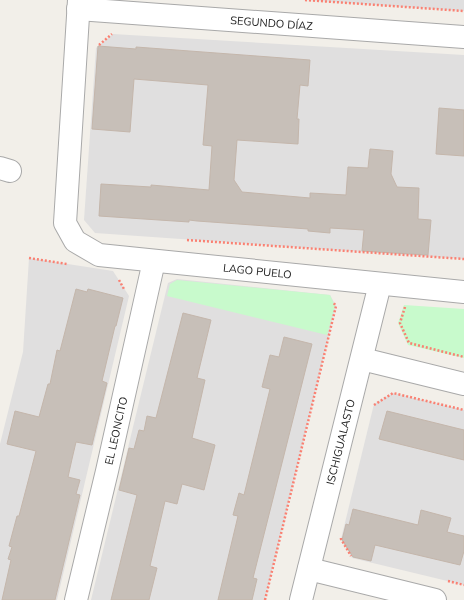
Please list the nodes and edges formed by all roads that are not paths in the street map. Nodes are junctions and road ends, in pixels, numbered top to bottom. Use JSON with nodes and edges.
{"nodes":[{"id":1,"x":79,"y":4,"type":"edge"},
{"id":2,"x":464,"y":37,"type":"edge"},
{"id":3,"x":154,"y":261,"type":"junction"},
{"id":4,"x":380,"y":284,"type":"junction"},
{"id":5,"x":464,"y":292,"type":"edge"},
{"id":6,"x":362,"y":359,"type":"junction"},
{"id":7,"x":464,"y":384,"type":"edge"},
{"id":8,"x":309,"y":569,"type":"junction"},
{"id":9,"x":76,"y":600,"type":"edge"},
{"id":10,"x":301,"y":600,"type":"edge"},
{"id":11,"x":435,"y":600,"type":"edge"}],
"edges":[{"from":1,"to":2,"type":"street","name":"SEGUNDO DÍAZ"},
{"from":1,"to":3,"type":"street","name":"LAGO PUELO"},
{"from":3,"to":4,"type":"street","name":"LAGO PUELO"},
{"from":3,"to":9,"type":"street","name":"EL LEONCITO"},
{"from":4,"to":5,"type":"street","name":"LAGO PUELO"},
{"from":4,"to":6,"type":"street","name":"ISCHIGUALASTO"},
{"from":6,"to":7,"type":"street"},
{"from":6,"to":8,"type":"street","name":"ISCHIGUALASTO"},
{"from":8,"to":10,"type":"street","name":"ISCHIGUALASTO"},
{"from":8,"to":11,"type":"street"}]}
